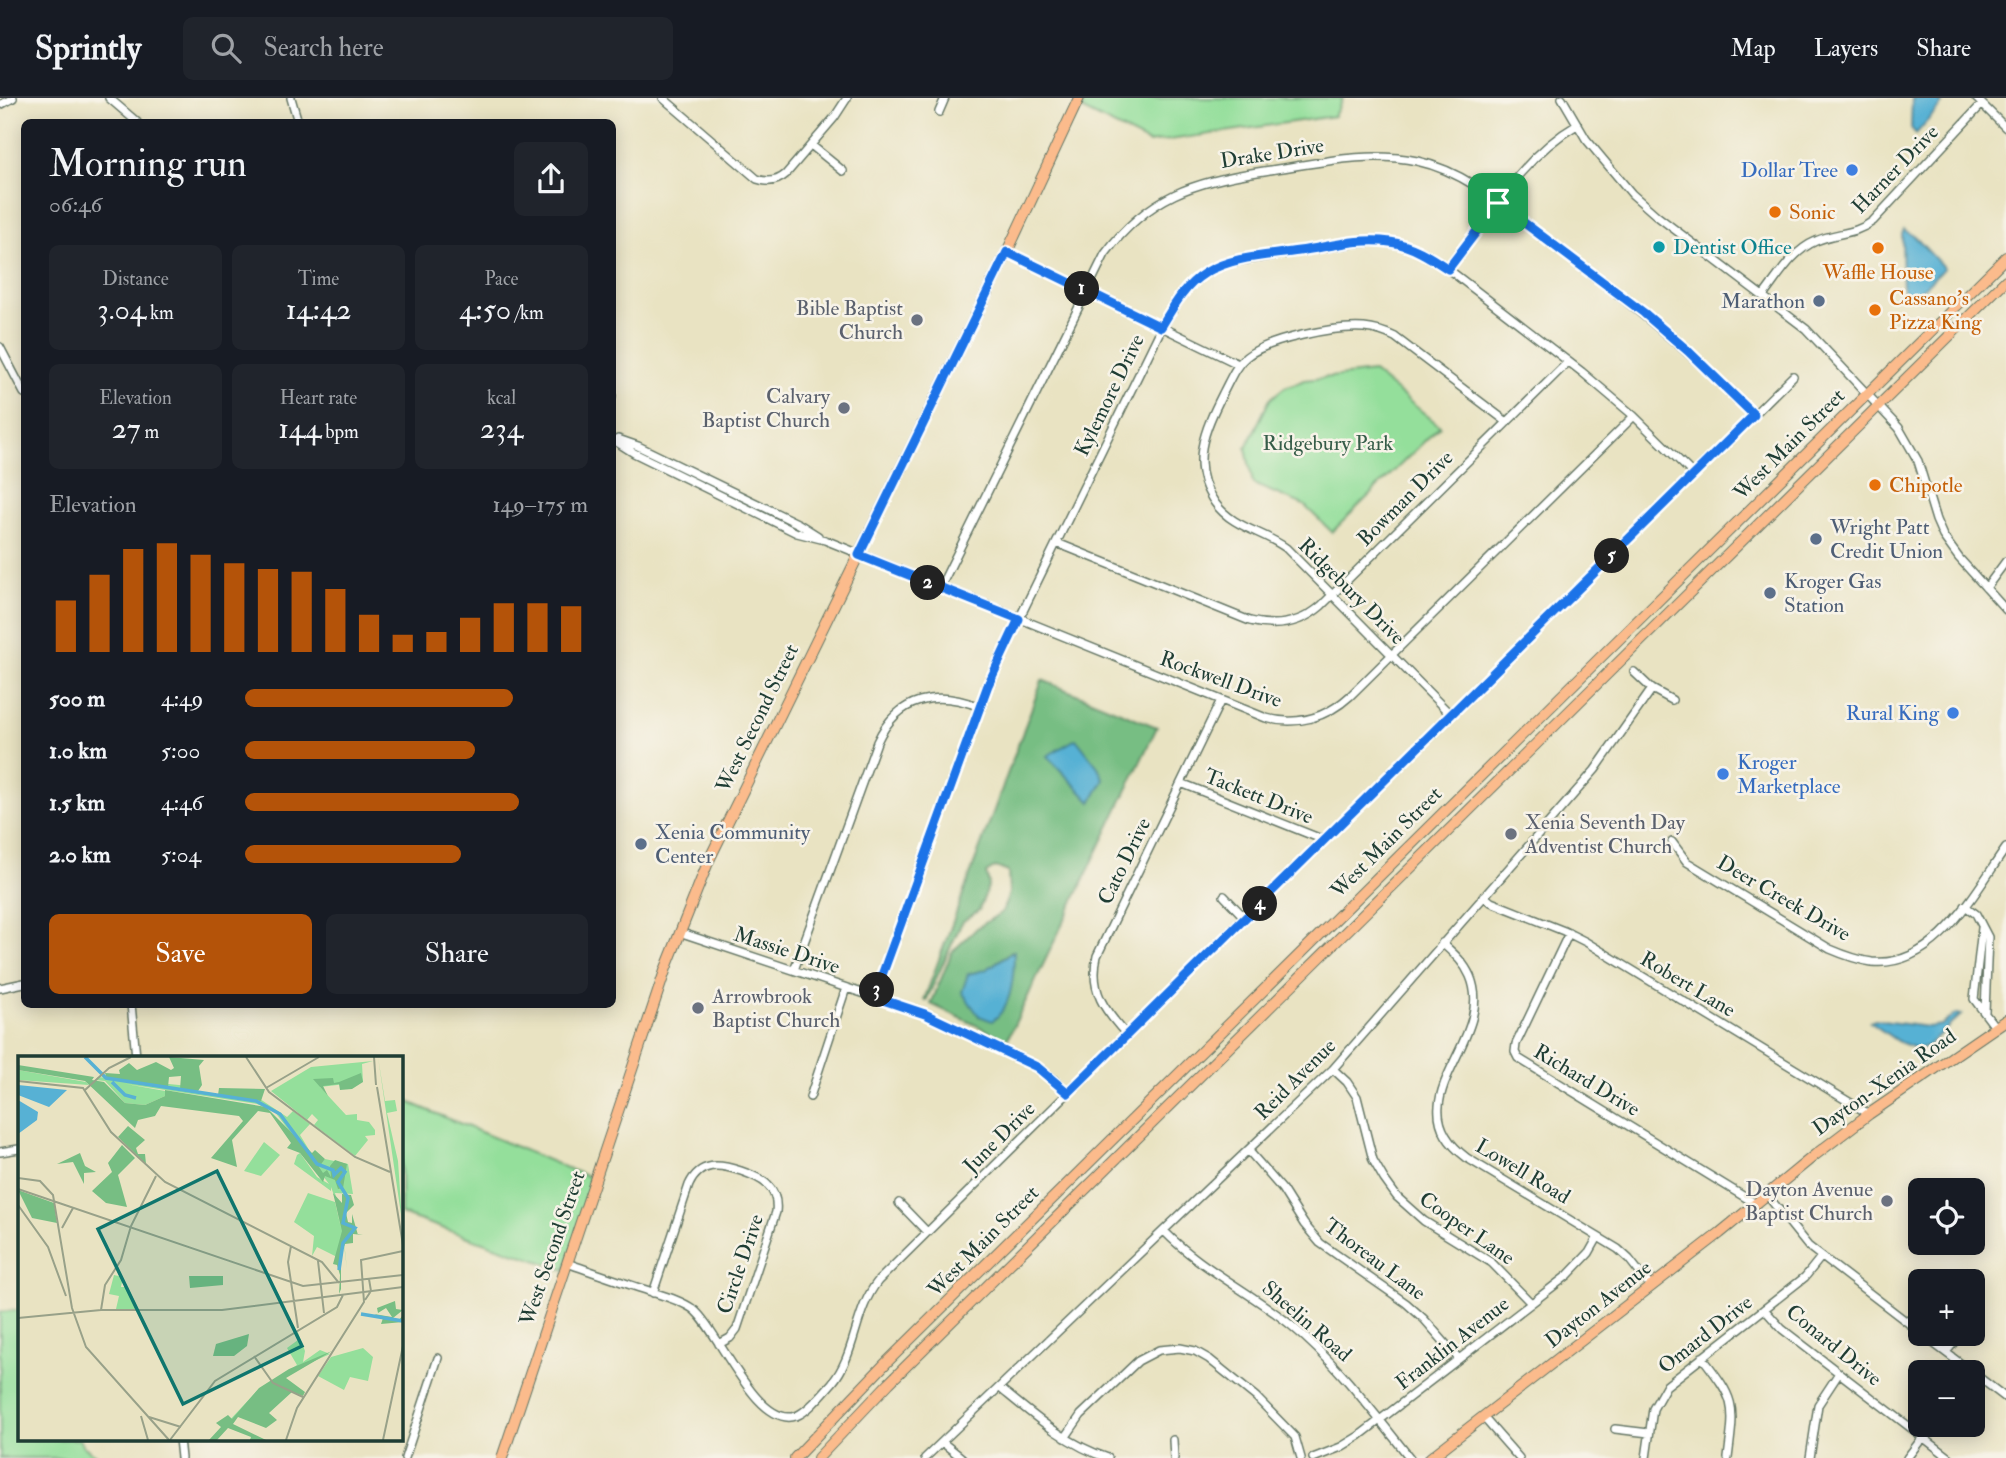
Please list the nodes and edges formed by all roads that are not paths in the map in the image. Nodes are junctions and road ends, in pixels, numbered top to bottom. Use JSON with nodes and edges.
{"nodes":[{"id":1,"x":13,"y":98,"type":"edge"},
{"id":2,"x":109,"y":98,"type":"edge"},
{"id":3,"x":291,"y":98,"type":"edge"},
{"id":4,"x":663,"y":98,"type":"edge"},
{"id":5,"x":847,"y":98,"type":"edge"},
{"id":6,"x":945,"y":98,"type":"edge"},
{"id":7,"x":1079,"y":98,"type":"edge"},
{"id":8,"x":1562,"y":98,"type":"edge"},
{"id":9,"x":1979,"y":101,"type":"edge"},
{"id":10,"x":0,"y":105,"type":"edge"},
{"id":11,"x":939,"y":112,"type":"dead end"},
{"id":12,"x":134,"y":119,"type":"edge"},
{"id":13,"x":297,"y":119,"type":"edge"},
{"id":14,"x":1577,"y":125,"type":"junction"},
{"id":15,"x":2006,"y":128,"type":"edge"},
{"id":16,"x":811,"y":145,"type":"junction"},
{"id":17,"x":843,"y":171,"type":"dead end"},
{"id":18,"x":1498,"y":203,"type":"junction"},
{"id":19,"x":1007,"y":252,"type":"junction"},
{"id":20,"x":2006,"y":257,"type":"edge"},
{"id":21,"x":1448,"y":269,"type":"junction"},
{"id":22,"x":2006,"y":280,"type":"edge"},
{"id":23,"x":1085,"y":290,"type":"junction"},
{"id":24,"x":1763,"y":296,"type":"junction"},
{"id":25,"x":1161,"y":327,"type":"junction"},
{"id":26,"x":0,"y":346,"type":"edge"},
{"id":27,"x":1568,"y":362,"type":"junction"},
{"id":28,"x":1238,"y":365,"type":"junction"},
{"id":29,"x":1793,"y":376,"type":"dead end"},
{"id":30,"x":21,"y":387,"type":"edge"},
{"id":31,"x":1872,"y":400,"type":"junction"},
{"id":32,"x":1754,"y":415,"type":"junction"},
{"id":33,"x":1634,"y":416,"type":"junction"},
{"id":34,"x":1507,"y":422,"type":"junction"},
{"id":35,"x":616,"y":440,"type":"edge"},
{"id":36,"x":1694,"y":475,"type":"junction"},
{"id":37,"x":1057,"y":543,"type":"junction"},
{"id":38,"x":859,"y":555,"type":"junction"},
{"id":39,"x":2006,"y":561,"type":"edge"},
{"id":40,"x":940,"y":587,"type":"junction"},
{"id":41,"x":1986,"y":588,"type":"junction"},
{"id":42,"x":1332,"y":595,"type":"junction"},
{"id":43,"x":2006,"y":610,"type":"edge"},
{"id":44,"x":1019,"y":619,"type":"junction"},
{"id":45,"x":1392,"y":655,"type":"junction"},
{"id":46,"x":1634,"y":672,"type":"dead end"},
{"id":47,"x":1652,"y":690,"type":"junction"},
{"id":48,"x":1221,"y":700,"type":"junction"},
{"id":49,"x":1672,"y":700,"type":"dead end"},
{"id":50,"x":980,"y":707,"type":"junction"},
{"id":51,"x":1451,"y":715,"type":"junction"},
{"id":52,"x":1181,"y":783,"type":"junction"},
{"id":53,"x":1324,"y":841,"type":"junction"},
{"id":54,"x":1672,"y":842,"type":"dead end"},
{"id":55,"x":2006,"y":848,"type":"edge"},
{"id":56,"x":1224,"y":896,"type":"dead end"},
{"id":57,"x":1484,"y":896,"type":"junction"},
{"id":58,"x":1965,"y":906,"type":"junction"},
{"id":59,"x":1245,"y":918,"type":"junction"},
{"id":60,"x":1567,"y":932,"type":"junction"},
{"id":61,"x":682,"y":933,"type":"junction"},
{"id":62,"x":1442,"y":943,"type":"junction"},
{"id":63,"x":794,"y":970,"type":"junction"},
{"id":64,"x":21,"y":984,"type":"edge"},
{"id":65,"x":0,"y":988,"type":"edge"},
{"id":66,"x":846,"y":988,"type":"junction"},
{"id":67,"x":874,"y":997,"type":"junction"},
{"id":68,"x":131,"y":1008,"type":"edge"},
{"id":69,"x":2006,"y":1020,"type":"edge"},
{"id":70,"x":1995,"y":1027,"type":"junction"},
{"id":71,"x":1127,"y":1035,"type":"junction"},
{"id":72,"x":136,"y":1056,"type":"edge"},
{"id":73,"x":1333,"y":1069,"type":"junction"},
{"id":74,"x":1068,"y":1093,"type":"junction"},
{"id":75,"x":810,"y":1097,"type":"dead end"},
{"id":76,"x":1869,"y":1114,"type":"junction"},
{"id":77,"x":18,"y":1149,"type":"edge"},
{"id":78,"x":1248,"y":1150,"type":"junction"},
{"id":79,"x":0,"y":1152,"type":"edge"},
{"id":80,"x":1787,"y":1179,"type":"joint"},
{"id":81,"x":1767,"y":1195,"type":"junction"},
{"id":82,"x":899,"y":1203,"type":"dead end"},
{"id":83,"x":1756,"y":1204,"type":"junction"},
{"id":84,"x":1164,"y":1231,"type":"junction"},
{"id":85,"x":927,"y":1233,"type":"junction"},
{"id":86,"x":1598,"y":1237,"type":"junction"},
{"id":87,"x":1821,"y":1257,"type":"junction"},
{"id":88,"x":567,"y":1263,"type":"junction"},
{"id":89,"x":1651,"y":1287,"type":"junction"},
{"id":90,"x":653,"y":1293,"type":"junction"},
{"id":91,"x":1531,"y":1303,"type":"junction"},
{"id":92,"x":1764,"y":1309,"type":"junction"},
{"id":93,"x":1908,"y":1323,"type":"edge"},
{"id":94,"x":719,"y":1344,"type":"junction"},
{"id":95,"x":1938,"y":1346,"type":"edge"},
{"id":96,"x":1951,"y":1346,"type":"edge"},
{"id":97,"x":1946,"y":1352,"type":"junction"},
{"id":98,"x":1702,"y":1357,"type":"junction"},
{"id":99,"x":438,"y":1358,"type":"dead end"},
{"id":100,"x":1459,"y":1359,"type":"junction"},
{"id":101,"x":1956,"y":1360,"type":"edge"},
{"id":102,"x":1839,"y":1373,"type":"junction"},
{"id":103,"x":1985,"y":1382,"type":"edge"},
{"id":104,"x":1000,"y":1388,"type":"junction"},
{"id":105,"x":2006,"y":1398,"type":"edge"},
{"id":106,"x":1483,"y":1417,"type":"junction"},
{"id":107,"x":1380,"y":1420,"type":"junction"},
{"id":108,"x":1908,"y":1426,"type":"edge"},
{"id":109,"x":1615,"y":1429,"type":"dead end"},
{"id":110,"x":1649,"y":1433,"type":"junction"},
{"id":111,"x":1923,"y":1437,"type":"joint"},
{"id":112,"x":1065,"y":1438,"type":"junction"},
{"id":113,"x":179,"y":1440,"type":"edge"},
{"id":114,"x":1173,"y":1440,"type":"dead end"},
{"id":115,"x":942,"y":1442,"type":"junction"},
{"id":116,"x":181,"y":1458,"type":"edge"},
{"id":117,"x":405,"y":1458,"type":"edge"},
{"id":118,"x":502,"y":1458,"type":"edge"},
{"id":119,"x":795,"y":1458,"type":"edge"},
{"id":120,"x":818,"y":1458,"type":"edge"},
{"id":121,"x":925,"y":1458,"type":"edge"},
{"id":122,"x":962,"y":1458,"type":"edge"},
{"id":123,"x":1108,"y":1458,"type":"edge"},
{"id":124,"x":1174,"y":1458,"type":"edge"},
{"id":125,"x":1301,"y":1458,"type":"edge"},
{"id":126,"x":1313,"y":1458,"type":"edge"},
{"id":127,"x":1410,"y":1458,"type":"edge"},
{"id":128,"x":1430,"y":1458,"type":"edge"},
{"id":129,"x":1519,"y":1458,"type":"edge"},
{"id":130,"x":1646,"y":1458,"type":"edge"},
{"id":131,"x":1728,"y":1458,"type":"edge"},
{"id":132,"x":1810,"y":1458,"type":"edge"},
{"id":133,"x":1907,"y":1458,"type":"edge"},
{"id":134,"x":1950,"y":1458,"type":"edge"}],
"edges":[{"from":1,"to":10,"type":"street"},
{"from":2,"to":12,"type":"street"},
{"from":3,"to":13,"type":"street"},
{"from":4,"to":16,"type":"street"},
{"from":5,"to":16,"type":"street"},
{"from":6,"to":11,"type":"street"},
{"from":7,"to":19,"type":"main road","name":"West Second Street"},
{"from":8,"to":14,"type":"street"},
{"from":9,"to":15,"type":"street"},
{"from":9,"to":24,"type":"street","name":"Harner Drive"},
{"from":14,"to":18,"type":"street"},
{"from":14,"to":24,"type":"street"},
{"from":16,"to":17,"type":"street"},
{"from":18,"to":21,"type":"street"},
{"from":18,"to":23,"type":"street","name":"Drake Drive"},
{"from":18,"to":32,"type":"street","name":"Drake Drive"},
{"from":19,"to":23,"type":"street"},
{"from":19,"to":38,"type":"main road","name":"West Second Street"},
{"from":20,"to":31,"type":"main road","name":"West Main Street"},
{"from":21,"to":25,"type":"street","name":"Kylemore Drive"},
{"from":21,"to":27,"type":"street","name":"Kylemore Drive"},
{"from":22,"to":31,"type":"main road","name":"West Main Street"},
{"from":23,"to":25,"type":"street"},
{"from":23,"to":40,"type":"street","name":"Drake Drive"},
{"from":24,"to":31,"type":"street"},
{"from":25,"to":28,"type":"street"},
{"from":25,"to":37,"type":"street","name":"Kylemore Drive"},
{"from":26,"to":30,"type":"street"},
{"from":27,"to":33,"type":"street","name":"Kylemore Drive"},
{"from":27,"to":34,"type":"street","name":"Bowman Drive"},
{"from":28,"to":34,"type":"street","name":"Ridgebury Drive"},
{"from":28,"to":42,"type":"street","name":"Ridgebury Drive"},
{"from":29,"to":32,"type":"street","name":"June Drive"},
{"from":31,"to":41,"type":"street"},
{"from":31,"to":119,"type":"main road","name":"West Main Street"},
{"from":31,"to":120,"type":"main road","name":"West Main Street"},
{"from":32,"to":36,"type":"street","name":"June Drive"},
{"from":33,"to":36,"type":"street","name":"Kylemore Drive"},
{"from":33,"to":45,"type":"street","name":"Rockwell Drive"},
{"from":34,"to":42,"type":"street","name":"Bowman Drive"},
{"from":35,"to":38,"type":"street","name":"Rockwell Drive"},
{"from":36,"to":51,"type":"street","name":"June Drive"},
{"from":37,"to":42,"type":"street","name":"Bowman Drive"},
{"from":37,"to":44,"type":"street","name":"Kylemore Drive"},
{"from":38,"to":40,"type":"street","name":"Rockwell Drive"},
{"from":38,"to":61,"type":"main road","name":"West Second Street"},
{"from":39,"to":41,"type":"street"},
{"from":40,"to":44,"type":"street","name":"Rockwell Drive"},
{"from":41,"to":43,"type":"street"},
{"from":42,"to":45,"type":"street","name":"Ridgebury Drive"},
{"from":44,"to":48,"type":"street","name":"Rockwell Drive"},
{"from":44,"to":50,"type":"street","name":"Kylemore Drive"},
{"from":45,"to":48,"type":"street","name":"Rockwell Drive"},
{"from":45,"to":51,"type":"street","name":"Ridgebury Drive"},
{"from":46,"to":47,"type":"street"},
{"from":47,"to":49,"type":"street"},
{"from":47,"to":57,"type":"street","name":"Reid Avenue"},
{"from":48,"to":52,"type":"street","name":"Cato Drive"},
{"from":50,"to":63,"type":"street"},
{"from":50,"to":67,"type":"street","name":"Kylemore Drive"},
{"from":51,"to":53,"type":"street","name":"June Drive"},
{"from":52,"to":53,"type":"street","name":"Tackett Drive"},
{"from":52,"to":71,"type":"street","name":"Cato Drive"},
{"from":53,"to":59,"type":"street","name":"June Drive"},
{"from":54,"to":58,"type":"street","name":"Deer Creek Drive"},
{"from":55,"to":58,"type":"street","name":"Deer Creek Drive"},
{"from":56,"to":59,"type":"street"},
{"from":57,"to":60,"type":"street","name":"Robert Lane"},
{"from":57,"to":62,"type":"street","name":"Reid Avenue"},
{"from":58,"to":70,"type":"street"},
{"from":59,"to":71,"type":"street","name":"June Drive"},
{"from":60,"to":76,"type":"street","name":"Robert Lane"},
{"from":60,"to":83,"type":"street","name":"Richard Drive"},
{"from":61,"to":63,"type":"street","name":"Massie Drive"},
{"from":61,"to":88,"type":"main road","name":"West Second Street"},
{"from":62,"to":73,"type":"street","name":"Reid Avenue"},
{"from":62,"to":86,"type":"street","name":"Lowell Road"},
{"from":63,"to":66,"type":"street","name":"Massie Drive"},
{"from":64,"to":65,"type":"street"},
{"from":66,"to":67,"type":"street","name":"Massie Drive"},
{"from":66,"to":75,"type":"street"},
{"from":67,"to":74,"type":"street","name":"Massie Drive"},
{"from":68,"to":72,"type":"street"},
{"from":69,"to":70,"type":"main road","name":"Dayton-Xenia Road"},
{"from":70,"to":76,"type":"main road","name":"Dayton-Xenia Road"},
{"from":71,"to":74,"type":"street","name":"June Drive"},
{"from":73,"to":78,"type":"street","name":"Reid Avenue"},
{"from":73,"to":91,"type":"street","name":"Cooper Lane"},
{"from":74,"to":85,"type":"street","name":"June Drive"},
{"from":76,"to":80,"type":"main road","name":"Dayton-Xenia Road"},
{"from":77,"to":79,"type":"street"},
{"from":78,"to":84,"type":"street","name":"Reid Avenue"},
{"from":78,"to":100,"type":"street","name":"Thoreau Lane"},
{"from":80,"to":81,"type":"main road","name":"Dayton Avenue"},
{"from":81,"to":83,"type":"main road","name":"Dayton Avenue"},
{"from":81,"to":87,"type":"street"},
{"from":82,"to":85,"type":"street"},
{"from":83,"to":89,"type":"main road","name":"Dayton Avenue"},
{"from":84,"to":104,"type":"street","name":"Reid Avenue"},
{"from":84,"to":107,"type":"street","name":"Sheelin Road"},
{"from":85,"to":94,"type":"street","name":"June Drive"},
{"from":86,"to":89,"type":"street","name":"Lowell Road"},
{"from":86,"to":91,"type":"street","name":"Franklin Avenue"},
{"from":87,"to":92,"type":"street","name":"Omard Drive"},
{"from":87,"to":93,"type":"street"},
{"from":88,"to":90,"type":"street","name":"June Drive"},
{"from":88,"to":118,"type":"main road","name":"West Second Street"},
{"from":89,"to":106,"type":"main road","name":"Dayton Avenue"},
{"from":90,"to":94,"type":"street","name":"June Drive"},
{"from":90,"to":94,"type":"street","name":"Circle Drive"},
{"from":91,"to":100,"type":"street","name":"Franklin Avenue"},
{"from":92,"to":98,"type":"street","name":"Omard Drive"},
{"from":92,"to":102,"type":"street","name":"Conard Drive"},
{"from":95,"to":97,"type":"street"},
{"from":96,"to":97,"type":"street"},
{"from":97,"to":101,"type":"street"},
{"from":98,"to":110,"type":"street","name":"Omard Drive"},
{"from":98,"to":131,"type":"street"},
{"from":99,"to":117,"type":"street"},
{"from":100,"to":107,"type":"street","name":"Franklin Avenue"},
{"from":102,"to":108,"type":"street","name":"Conard Drive"},
{"from":102,"to":132,"type":"street"},
{"from":103,"to":105,"type":"street"},
{"from":104,"to":112,"type":"street"},
{"from":104,"to":115,"type":"street","name":"Reid Avenue"},
{"from":106,"to":128,"type":"main road","name":"Dayton Avenue"},
{"from":106,"to":129,"type":"street"},
{"from":107,"to":126,"type":"street","name":"Franklin Avenue"},
{"from":107,"to":127,"type":"street","name":"Sheelin Road"},
{"from":109,"to":110,"type":"street"},
{"from":110,"to":130,"type":"street","name":"Omard Drive"},
{"from":111,"to":133,"type":"street"},
{"from":111,"to":134,"type":"street","name":"Conard Drive"},
{"from":112,"to":123,"type":"street"},
{"from":112,"to":125,"type":"street"},
{"from":113,"to":116,"type":"street"},
{"from":114,"to":124,"type":"street"},
{"from":115,"to":121,"type":"street","name":"Reid Avenue"},
{"from":115,"to":122,"type":"street"}]}
